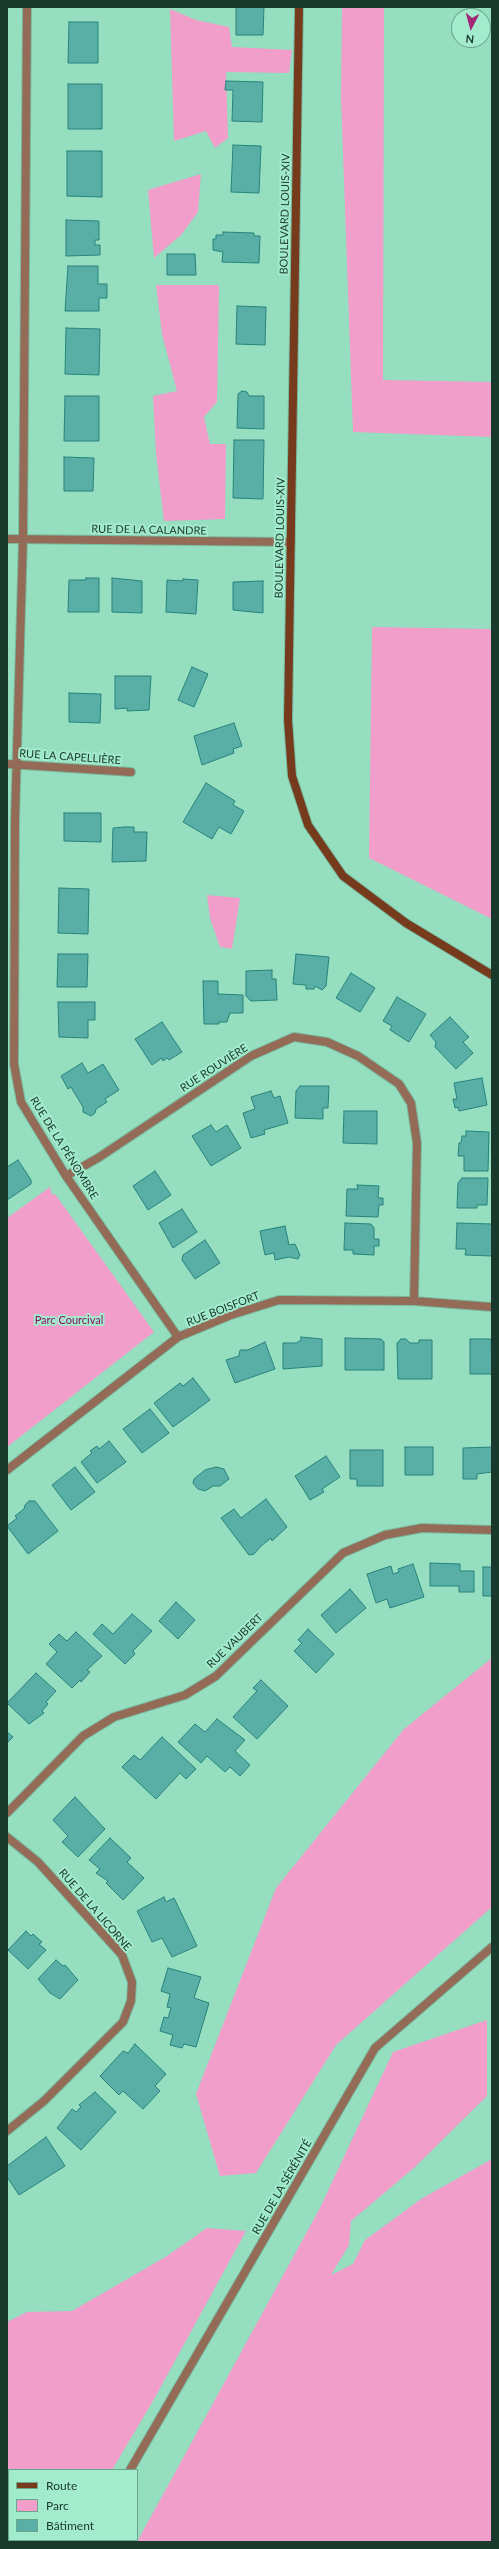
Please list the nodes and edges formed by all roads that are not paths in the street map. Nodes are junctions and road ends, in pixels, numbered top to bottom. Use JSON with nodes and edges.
{"nodes":[{"id":1,"x":27,"y":7,"type":"edge"},
{"id":2,"x":299,"y":7,"type":"edge"},
{"id":3,"x":7,"y":539,"type":"edge"},
{"id":4,"x":23,"y":539,"type":"junction"},
{"id":5,"x":291,"y":542,"type":"junction"},
{"id":6,"x":7,"y":764,"type":"edge"},
{"id":7,"x":18,"y":764,"type":"junction"},
{"id":8,"x":131,"y":772,"type":"dead end"},
{"id":9,"x":492,"y":975,"type":"edge"},
{"id":10,"x":10,"y":1004,"type":"edge"},
{"id":11,"x":66,"y":1176,"type":"junction"},
{"id":12,"x":414,"y":1301,"type":"junction"},
{"id":13,"x":492,"y":1307,"type":"edge"},
{"id":14,"x":178,"y":1338,"type":"junction"},
{"id":15,"x":7,"y":1470,"type":"edge"},
{"id":16,"x":492,"y":1530,"type":"edge"},
{"id":17,"x":7,"y":1813,"type":"edge"},
{"id":18,"x":7,"y":1837,"type":"edge"},
{"id":19,"x":492,"y":1947,"type":"edge"},
{"id":20,"x":7,"y":2131,"type":"edge"},
{"id":21,"x":131,"y":2469,"type":"edge"}],
"edges":[{"from":1,"to":4,"type":"street","name":"RUE DE LA PÉNOMBRE"},
{"from":2,"to":5,"type":"main road","name":"BOULEVARD LOUIS-XIV"},
{"from":3,"to":4,"type":"street","name":"RUE DE LA CALANDRE"},
{"from":4,"to":5,"type":"street","name":"RUE DE LA CALANDRE"},
{"from":4,"to":7,"type":"street","name":"RUE DE LA PÉNOMBRE"},
{"from":5,"to":9,"type":"main road","name":"BOULEVARD LOUIS-XIV"},
{"from":6,"to":7,"type":"street","name":"RUE LA CAPELLIÈRE"},
{"from":7,"to":8,"type":"street","name":"RUE LA CAPELLIÈRE"},
{"from":7,"to":10,"type":"street","name":"RUE DE LA PÉNOMBRE"},
{"from":10,"to":11,"type":"street","name":"RUE DE LA PÉNOMBRE"},
{"from":11,"to":12,"type":"street","name":"RUE ROUVIÈRE"},
{"from":11,"to":14,"type":"street","name":"RUE DE LA PÉNOMBRE"},
{"from":12,"to":13,"type":"street","name":"RUE BOISFORT"},
{"from":12,"to":14,"type":"street","name":"RUE BOISFORT"},
{"from":14,"to":15,"type":"street","name":"RUE BOISFORT"},
{"from":16,"to":17,"type":"street","name":"RUE VAUBERT"},
{"from":18,"to":20,"type":"street","name":"RUE DE LA LICORNE"},
{"from":19,"to":21,"type":"street","name":"RUE DE LA SÉRÉNITÉ"}]}
